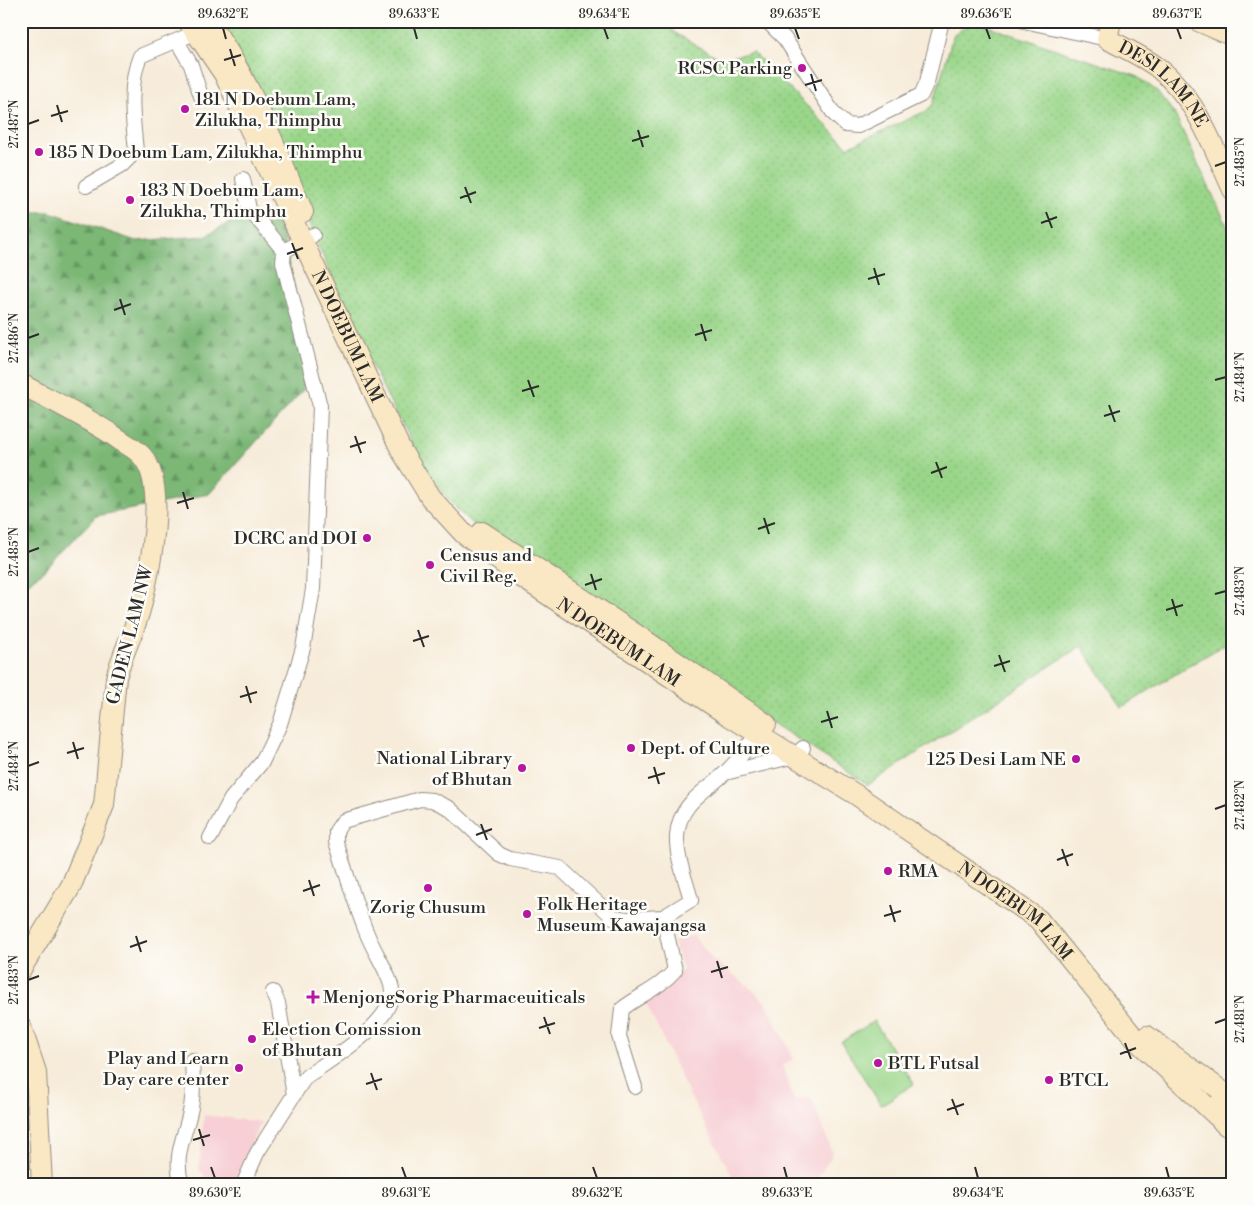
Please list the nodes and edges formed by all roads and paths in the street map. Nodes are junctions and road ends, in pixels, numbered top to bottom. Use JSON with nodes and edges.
{"nodes":[{"id":1,"x":767,"y":21,"type":"edge"},
{"id":2,"x":942,"y":21,"type":"edge"},
{"id":3,"x":1024,"y":21,"type":"edge"},
{"id":4,"x":1200,"y":22,"type":"edge"},
{"id":5,"x":198,"y":25,"type":"edge"},
{"id":6,"x":1233,"y":26,"type":"edge"},
{"id":7,"x":1109,"y":30,"type":"edge"},
{"id":8,"x":1233,"y":36,"type":"edge"},
{"id":9,"x":177,"y":41,"type":"junction"},
{"id":10,"x":201,"y":96,"type":"dead end"},
{"id":11,"x":243,"y":179,"type":"dead end"},
{"id":12,"x":86,"y":186,"type":"dead end"},
{"id":13,"x":1233,"y":190,"type":"edge"},
{"id":14,"x":308,"y":238,"type":"junction"},
{"id":15,"x":284,"y":251,"type":"junction"},
{"id":16,"x":21,"y":384,"type":"edge"},
{"id":17,"x":760,"y":728,"type":"junction"},
{"id":18,"x":799,"y":752,"type":"junction"},
{"id":19,"x":725,"y":773,"type":"junction"},
{"id":20,"x":210,"y":838,"type":"dead end"},
{"id":21,"x":663,"y":917,"type":"junction"},
{"id":22,"x":21,"y":969,"type":"edge"},
{"id":23,"x":273,"y":992,"type":"dead end"},
{"id":24,"x":21,"y":1027,"type":"edge"},
{"id":25,"x":192,"y":1060,"type":"dead end"},
{"id":26,"x":635,"y":1087,"type":"dead end"},
{"id":27,"x":1231,"y":1091,"type":"edge"},
{"id":28,"x":294,"y":1095,"type":"junction"},
{"id":29,"x":1229,"y":1127,"type":"edge"},
{"id":30,"x":42,"y":1185,"type":"edge"},
{"id":31,"x":182,"y":1185,"type":"edge"},
{"id":32,"x":243,"y":1185,"type":"edge"}],
"edges":[{"from":1,"to":2,"type":"street"},
{"from":3,"to":7,"type":"street","name":"DESI LAM NE"},
{"from":4,"to":6,"type":"street"},
{"from":4,"to":8,"type":"main road"},
{"from":5,"to":9,"type":"street"},
{"from":5,"to":14,"type":"main road","name":"N DOEBUM LAM"},
{"from":7,"to":13,"type":"main road","name":"DESI LAM NE"},
{"from":9,"to":10,"type":"street"},
{"from":9,"to":12,"type":"street"},
{"from":11,"to":15,"type":"street"},
{"from":14,"to":15,"type":"street"},
{"from":14,"to":17,"type":"main road","name":"N DOEBUM LAM"},
{"from":15,"to":20,"type":"street"},
{"from":16,"to":22,"type":"main road","name":"GADEN LAM NW"},
{"from":17,"to":18,"type":"main road","name":"N DOEBUM LAM"},
{"from":17,"to":19,"type":"street"},
{"from":18,"to":19,"type":"street"},
{"from":18,"to":27,"type":"main road","name":"N DOEBUM LAM"},
{"from":18,"to":29,"type":"main road","name":"N DOEBUM LAM"},
{"from":19,"to":21,"type":"street"},
{"from":21,"to":26,"type":"street"},
{"from":21,"to":28,"type":"street"},
{"from":23,"to":28,"type":"street"},
{"from":24,"to":30,"type":"main road"},
{"from":25,"to":31,"type":"street"},
{"from":27,"to":29,"type":"main road"},
{"from":28,"to":32,"type":"street"}]}
